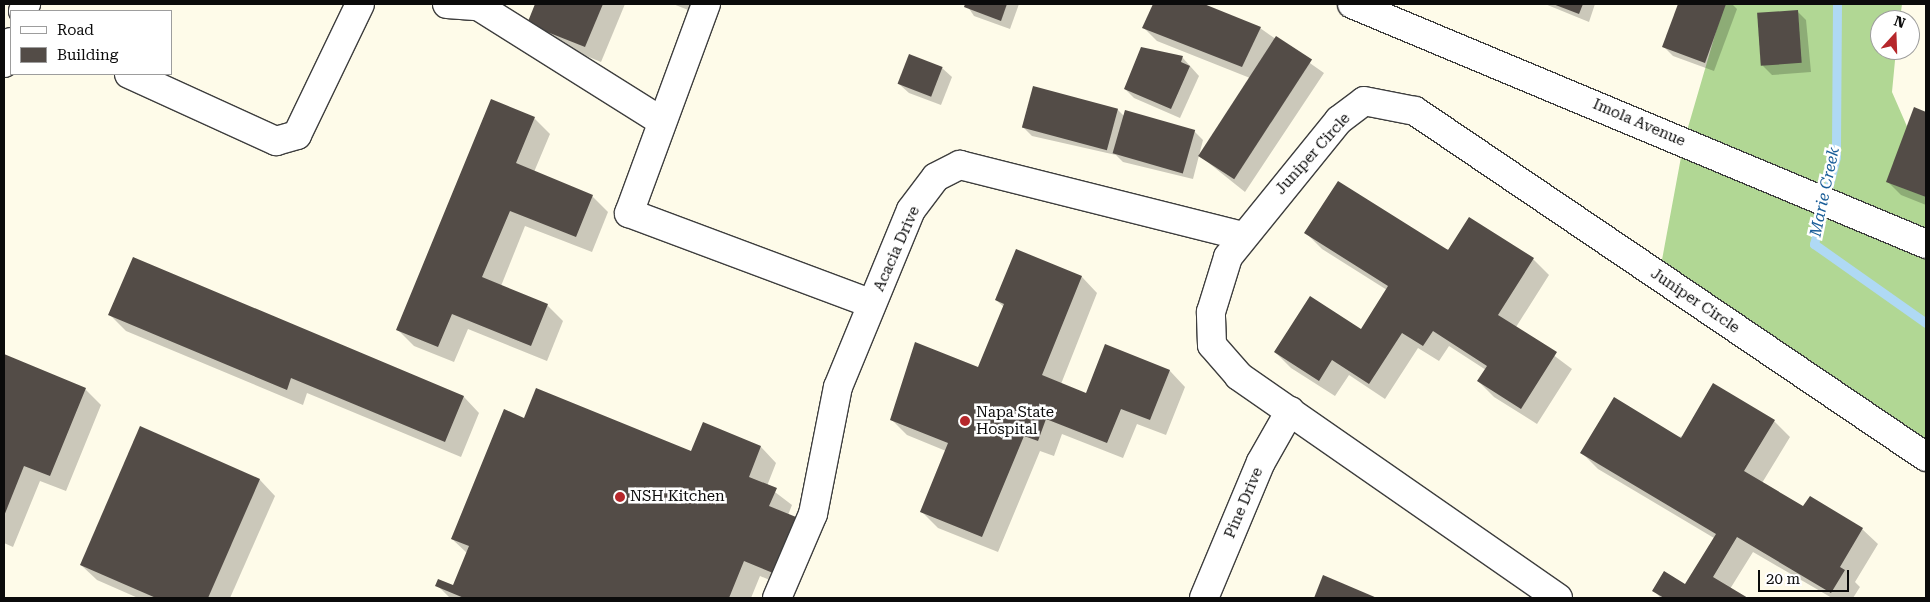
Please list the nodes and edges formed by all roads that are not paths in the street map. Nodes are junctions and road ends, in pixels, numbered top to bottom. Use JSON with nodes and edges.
{"nodes":[{"id":1,"x":360,"y":4,"type":"edge"},
{"id":2,"x":447,"y":4,"type":"edge"},
{"id":3,"x":706,"y":4,"type":"edge"},
{"id":4,"x":1352,"y":4,"type":"edge"},
{"id":5,"x":482,"y":5,"type":"edge"},
{"id":6,"x":10,"y":45,"type":"edge"},
{"id":7,"x":4,"y":63,"type":"edge"},
{"id":8,"x":131,"y":75,"type":"edge"},
{"id":9,"x":661,"y":122,"type":"junction"},
{"id":10,"x":1242,"y":236,"type":"junction"},
{"id":11,"x":1926,"y":244,"type":"edge"},
{"id":12,"x":872,"y":304,"type":"junction"},
{"id":13,"x":1290,"y":411,"type":"junction"},
{"id":14,"x":1926,"y":457,"type":"edge"},
{"id":15,"x":777,"y":598,"type":"edge"},
{"id":16,"x":1204,"y":598,"type":"edge"},
{"id":17,"x":1558,"y":598,"type":"edge"}],
"edges":[{"from":1,"to":8,"type":"street"},
{"from":2,"to":5,"type":"street"},
{"from":3,"to":9,"type":"street"},
{"from":4,"to":11,"type":"street","name":"Imola Avenue"},
{"from":5,"to":9,"type":"street"},
{"from":6,"to":7,"type":"street"},
{"from":9,"to":12,"type":"street"},
{"from":10,"to":12,"type":"street","name":"Acacia Drive"},
{"from":10,"to":13,"type":"street","name":"Juniper Circle"},
{"from":10,"to":14,"type":"street","name":"Juniper Circle"},
{"from":12,"to":15,"type":"street","name":"Acacia Drive"},
{"from":13,"to":16,"type":"street","name":"Pine Drive"},
{"from":13,"to":17,"type":"street","name":"Juniper Circle"}]}
